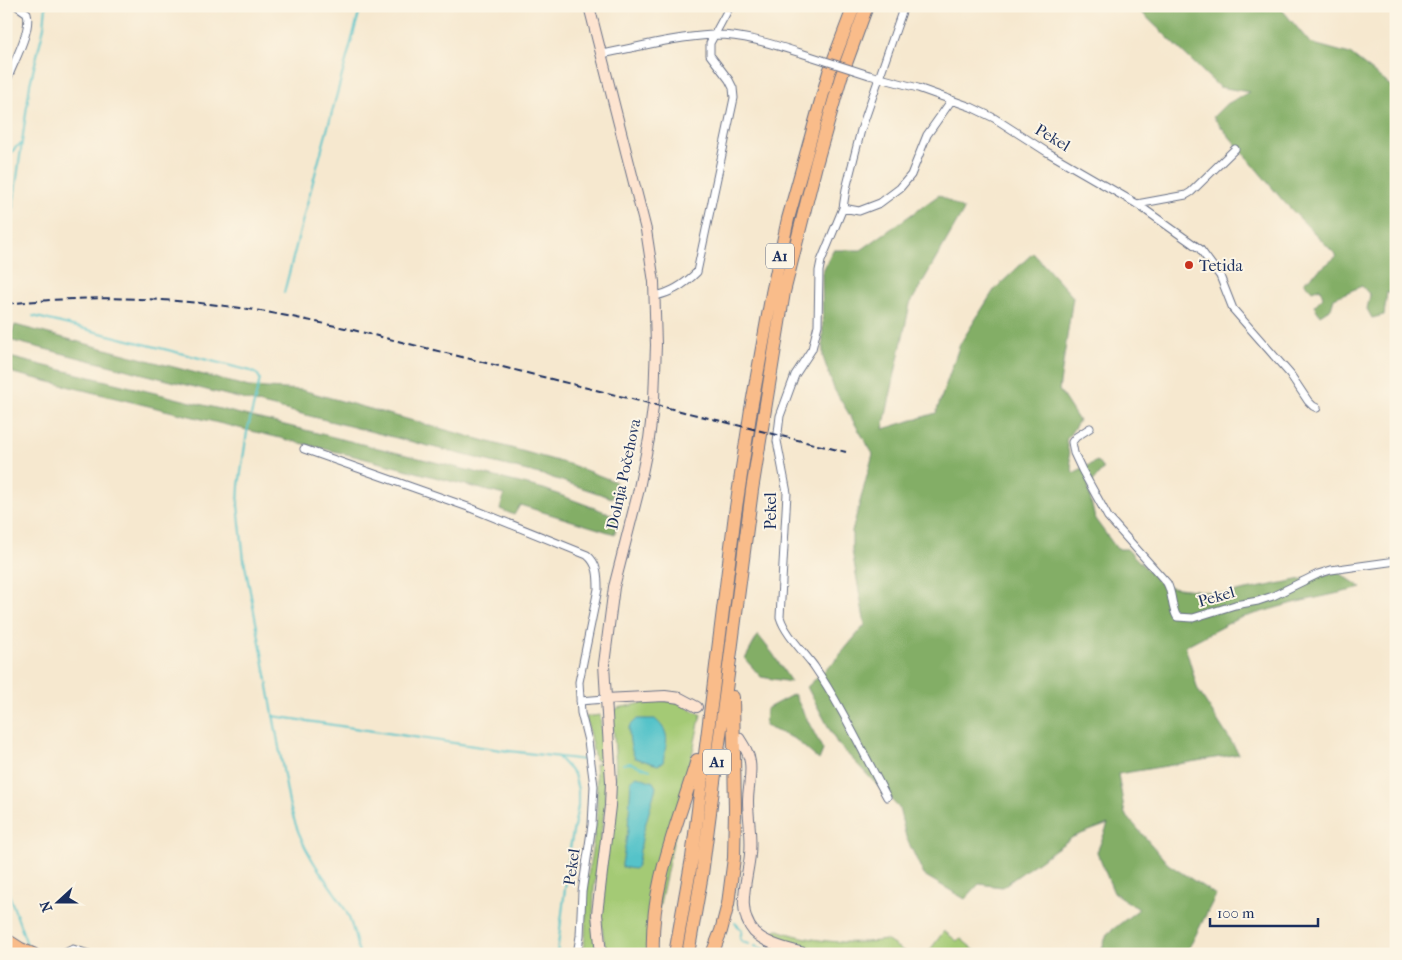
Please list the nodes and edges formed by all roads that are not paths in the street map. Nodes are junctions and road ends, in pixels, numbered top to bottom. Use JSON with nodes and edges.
{"nodes":[{"id":1,"x":17,"y":6,"type":"edge"},
{"id":2,"x":589,"y":6,"type":"edge"},
{"id":3,"x":730,"y":6,"type":"edge"},
{"id":4,"x":854,"y":6,"type":"edge"},
{"id":5,"x":867,"y":6,"type":"edge"},
{"id":6,"x":904,"y":6,"type":"edge"},
{"id":7,"x":714,"y":35,"type":"junction"},
{"id":8,"x":602,"y":54,"type":"junction"},
{"id":9,"x":879,"y":78,"type":"junction"},
{"id":10,"x":6,"y":83,"type":"edge"},
{"id":11,"x":951,"y":101,"type":"junction"},
{"id":12,"x":1234,"y":149,"type":"dead end"},
{"id":13,"x":1137,"y":204,"type":"junction"},
{"id":14,"x":843,"y":208,"type":"junction"},
{"id":15,"x":655,"y":296,"type":"junction"},
{"id":16,"x":1317,"y":408,"type":"dead end"},
{"id":17,"x":1090,"y":428,"type":"dead end"},
{"id":18,"x":304,"y":449,"type":"dead end"},
{"id":19,"x":1396,"y":561,"type":"edge"},
{"id":20,"x":732,"y":651,"type":"junction"},
{"id":21,"x":605,"y":700,"type":"junction"},
{"id":22,"x":580,"y":701,"type":"junction"},
{"id":23,"x":704,"y":707,"type":"junction"},
{"id":24,"x":739,"y":738,"type":"dead end"},
{"id":25,"x":887,"y":796,"type":"dead end"},
{"id":26,"x":696,"y":873,"type":"junction"},
{"id":27,"x":6,"y":939,"type":"edge"},
{"id":28,"x":6,"y":947,"type":"edge"},
{"id":29,"x":20,"y":948,"type":"junction"},
{"id":30,"x":34,"y":954,"type":"edge"},
{"id":31,"x":62,"y":954,"type":"edge"},
{"id":32,"x":89,"y":954,"type":"edge"},
{"id":33,"x":577,"y":954,"type":"edge"},
{"id":34,"x":601,"y":954,"type":"edge"},
{"id":35,"x":653,"y":954,"type":"edge"},
{"id":36,"x":675,"y":954,"type":"edge"},
{"id":37,"x":688,"y":954,"type":"edge"},
{"id":38,"x":712,"y":954,"type":"edge"},
{"id":39,"x":807,"y":954,"type":"edge"}],
"edges":[{"from":1,"to":10,"type":"street"},
{"from":2,"to":8,"type":"main road","name":"Dolnja Počehova"},
{"from":3,"to":7,"type":"street"},
{"from":4,"to":23,"type":"highway","number":"A1"},
{"from":5,"to":20,"type":"highway","number":"A1"},
{"from":6,"to":9,"type":"street","name":"Pekel"},
{"from":7,"to":8,"type":"street","name":"Pekel"},
{"from":7,"to":9,"type":"street","name":"Pekel","bridge":true},
{"from":7,"to":15,"type":"street"},
{"from":8,"to":15,"type":"main road","name":"Dolnja Počehova"},
{"from":9,"to":11,"type":"street","name":"Pekel"},
{"from":9,"to":14,"type":"street","name":"Pekel"},
{"from":11,"to":13,"type":"street","name":"Pekel"},
{"from":11,"to":14,"type":"street"},
{"from":12,"to":13,"type":"street"},
{"from":13,"to":16,"type":"street","name":"Pekel"},
{"from":14,"to":25,"type":"street","name":"Pekel"},
{"from":15,"to":21,"type":"main road","name":"Dolnja Počehova"},
{"from":17,"to":19,"type":"street","name":"Pekel"},
{"from":18,"to":22,"type":"street","name":"Pekel"},
{"from":20,"to":26,"type":"highway","number":"A1"},
{"from":20,"to":38,"type":"highway"},
{"from":21,"to":22,"type":"street"},
{"from":21,"to":23,"type":"main road"},
{"from":21,"to":34,"type":"main road","name":"Dolnja Počehova"},
{"from":22,"to":33,"type":"street","name":"Pekel"},
{"from":23,"to":26,"type":"highway","number":"A1"},
{"from":23,"to":35,"type":"highway"},
{"from":24,"to":39,"type":"main road"},
{"from":26,"to":36,"type":"highway","number":"A1"},
{"from":26,"to":37,"type":"highway","number":"A1"},
{"from":27,"to":29,"type":"main road"},
{"from":28,"to":29,"type":"main road"},
{"from":29,"to":30,"type":"main road"},
{"from":31,"to":32,"type":"street"}]}
